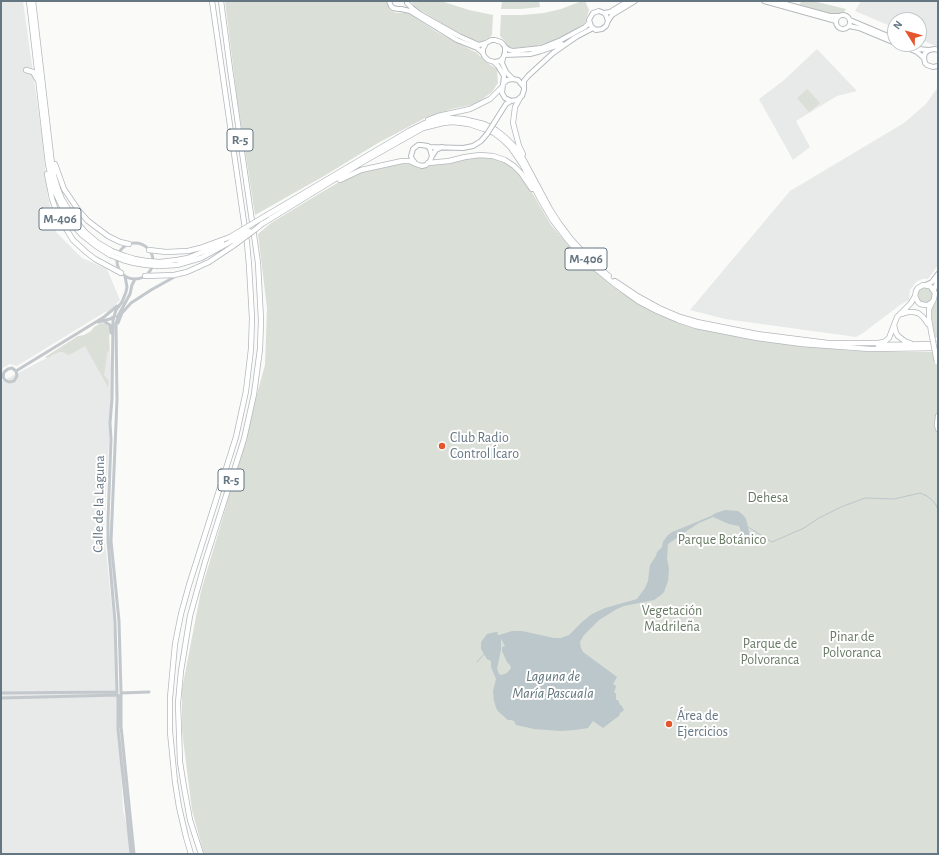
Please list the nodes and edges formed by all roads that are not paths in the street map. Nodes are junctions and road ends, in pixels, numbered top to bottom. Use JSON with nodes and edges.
{"nodes":[{"id":1,"x":29,"y":1,"type":"edge"},
{"id":2,"x":33,"y":1,"type":"edge"},
{"id":3,"x":212,"y":1,"type":"edge"},
{"id":4,"x":221,"y":1,"type":"edge"},
{"id":5,"x":389,"y":1,"type":"edge"},
{"id":6,"x":628,"y":1,"type":"edge"},
{"id":7,"x":635,"y":1,"type":"edge"},
{"id":8,"x":764,"y":1,"type":"edge"},
{"id":9,"x":775,"y":1,"type":"edge"},
{"id":10,"x":407,"y":2,"type":"edge"},
{"id":11,"x":401,"y":9,"type":"junction"},
{"id":12,"x":604,"y":13,"type":"junction"},
{"id":13,"x":839,"y":16,"type":"junction"},
{"id":14,"x":850,"y":20,"type":"junction"},
{"id":15,"x":608,"y":21,"type":"junction"},
{"id":16,"x":836,"y":21,"type":"junction"},
{"id":17,"x":589,"y":23,"type":"junction"},
{"id":18,"x":849,"y":26,"type":"junction"},
{"id":19,"x":593,"y":28,"type":"junction"},
{"id":20,"x":887,"y":36,"type":"edge"},
{"id":21,"x":576,"y":37,"type":"junction"},
{"id":22,"x":887,"y":39,"type":"edge"},
{"id":23,"x":486,"y":43,"type":"junction"},
{"id":24,"x":505,"y":47,"type":"junction"},
{"id":25,"x":929,"y":50,"type":"joint"},
{"id":26,"x":938,"y":50,"type":"edge"},
{"id":27,"x":483,"y":52,"type":"junction"},
{"id":28,"x":916,"y":52,"type":"edge"},
{"id":29,"x":36,"y":57,"type":"junction"},
{"id":30,"x":504,"y":57,"type":"junction"},
{"id":31,"x":924,"y":58,"type":"junction"},
{"id":32,"x":494,"y":62,"type":"junction"},
{"id":33,"x":938,"y":66,"type":"edge"},
{"id":34,"x":513,"y":79,"type":"junction"},
{"id":35,"x":39,"y":86,"type":"junction"},
{"id":36,"x":502,"y":86,"type":"junction"},
{"id":37,"x":523,"y":87,"type":"junction"},
{"id":38,"x":503,"y":95,"type":"junction"},
{"id":39,"x":520,"y":98,"type":"junction"},
{"id":40,"x":511,"y":101,"type":"junction"},
{"id":41,"x":502,"y":111,"type":"junction"},
{"id":42,"x":47,"y":137,"type":"junction"},
{"id":43,"x":428,"y":146,"type":"junction"},
{"id":44,"x":442,"y":147,"type":"junction"},
{"id":45,"x":432,"y":156,"type":"junction"},
{"id":46,"x":428,"y":163,"type":"junction"},
{"id":47,"x":416,"y":164,"type":"junction"},
{"id":48,"x":318,"y":185,"type":"junction"},
{"id":49,"x":537,"y":185,"type":"junction"},
{"id":50,"x":300,"y":201,"type":"junction"},
{"id":51,"x":269,"y":217,"type":"junction"},
{"id":52,"x":232,"y":241,"type":"junction"},
{"id":53,"x":129,"y":244,"type":"junction"},
{"id":54,"x":149,"y":250,"type":"junction"},
{"id":55,"x":579,"y":253,"type":"junction"},
{"id":56,"x":187,"y":272,"type":"junction"},
{"id":57,"x":123,"y":274,"type":"junction"},
{"id":58,"x":938,"y":274,"type":"edge"},
{"id":59,"x":145,"y":276,"type":"junction"},
{"id":60,"x":135,"y":279,"type":"junction"},
{"id":61,"x":938,"y":279,"type":"edge"},
{"id":62,"x":926,"y":285,"type":"junction"},
{"id":63,"x":934,"y":290,"type":"junction"},
{"id":64,"x":125,"y":296,"type":"junction"},
{"id":65,"x":915,"y":296,"type":"junction"},
{"id":66,"x":126,"y":300,"type":"junction"},
{"id":67,"x":932,"y":302,"type":"junction"},
{"id":68,"x":921,"y":304,"type":"junction"},
{"id":69,"x":906,"y":308,"type":"junction"},
{"id":70,"x":114,"y":317,"type":"junction"},
{"id":71,"x":896,"y":317,"type":"junction"},
{"id":72,"x":929,"y":319,"type":"junction"},
{"id":73,"x":101,"y":321,"type":"junction"},
{"id":74,"x":252,"y":322,"type":"junction"},
{"id":75,"x":894,"y":322,"type":"junction"},
{"id":76,"x":94,"y":323,"type":"junction"},
{"id":77,"x":931,"y":329,"type":"junction"},
{"id":78,"x":116,"y":334,"type":"junction"},
{"id":79,"x":248,"y":342,"type":"dead end"},
{"id":80,"x":112,"y":343,"type":"junction"},
{"id":81,"x":831,"y":343,"type":"junction"},
{"id":82,"x":938,"y":344,"type":"edge"},
{"id":83,"x":938,"y":349,"type":"edge"},
{"id":84,"x":937,"y":362,"type":"edge"},
{"id":85,"x":938,"y":368,"type":"edge"},
{"id":86,"x":16,"y":370,"type":"junction"},
{"id":87,"x":2,"y":378,"type":"edge"},
{"id":88,"x":938,"y":416,"type":"edge"},
{"id":89,"x":938,"y":429,"type":"edge"},
{"id":90,"x":208,"y":517,"type":"dead end"},
{"id":91,"x":205,"y":536,"type":"junction"},
{"id":92,"x":204,"y":577,"type":"dead end"},
{"id":93,"x":196,"y":596,"type":"junction"},
{"id":94,"x":117,"y":684,"type":"junction"},
{"id":95,"x":149,"y":692,"type":"dead end"},
{"id":96,"x":1,"y":693,"type":"edge"},
{"id":97,"x":111,"y":693,"type":"junction"},
{"id":98,"x":119,"y":693,"type":"junction"},
{"id":99,"x":1,"y":698,"type":"edge"},
{"id":100,"x":118,"y":701,"type":"junction"},
{"id":101,"x":132,"y":854,"type":"edge"},
{"id":102,"x":191,"y":854,"type":"edge"},
{"id":103,"x":201,"y":854,"type":"edge"}],
"edges":[{"from":1,"to":29,"type":"highway","number":"M-406"},
{"from":2,"to":42,"type":"highway","number":"M-406"},
{"from":3,"to":74,"type":"highway","number":"R-5"},
{"from":4,"to":93,"type":"highway","number":"R-5"},
{"from":5,"to":11,"type":"main road"},
{"from":6,"to":12,"type":"main road"},
{"from":7,"to":15,"type":"main road"},
{"from":8,"to":16,"type":"main road"},
{"from":9,"to":13,"type":"main road"},
{"from":10,"to":11,"type":"main road"},
{"from":10,"to":23,"type":"main road"},
{"from":11,"to":27,"type":"main road"},
{"from":12,"to":15,"type":"main road"},
{"from":12,"to":17,"type":"main road"},
{"from":13,"to":14,"type":"main road"},
{"from":13,"to":16,"type":"main road"},
{"from":14,"to":18,"type":"main road"},
{"from":14,"to":20,"type":"main road"},
{"from":15,"to":19,"type":"main road"},
{"from":16,"to":18,"type":"main road"},
{"from":17,"to":19,"type":"main road"},
{"from":17,"to":24,"type":"main road"},
{"from":18,"to":22,"type":"main road"},
{"from":19,"to":21,"type":"main road"},
{"from":21,"to":30,"type":"main road"},
{"from":21,"to":37,"type":"main road"},
{"from":23,"to":24,"type":"main road"},
{"from":23,"to":27,"type":"main road"},
{"from":24,"to":30,"type":"main road"},
{"from":25,"to":26,"type":"main road"},
{"from":25,"to":31,"type":"main road"},
{"from":27,"to":32,"type":"main road"},
{"from":28,"to":31,"type":"main road"},
{"from":29,"to":35,"type":"highway","number":"M-406"},
{"from":29,"to":35,"type":"highway"},
{"from":30,"to":32,"type":"main road"},
{"from":30,"to":34,"type":"main road"},
{"from":31,"to":33,"type":"main road"},
{"from":32,"to":36,"type":"main road"},
{"from":34,"to":36,"type":"main road"},
{"from":34,"to":37,"type":"main road"},
{"from":35,"to":42,"type":"highway","number":"M-406"},
{"from":36,"to":38,"type":"main road"},
{"from":36,"to":48,"type":"highway"},
{"from":37,"to":39,"type":"main road"},
{"from":38,"to":40,"type":"main road"},
{"from":38,"to":41,"type":"main road"},
{"from":39,"to":40,"type":"main road"},
{"from":39,"to":49,"type":"highway","number":"M-406"},
{"from":40,"to":41,"type":"main road"},
{"from":41,"to":44,"type":"main road","bridge":true},
{"from":42,"to":52,"type":"highway","number":"M-406","bridge":true},
{"from":42,"to":53,"type":"highway","number":"M-406"},
{"from":42,"to":57,"type":"highway","number":"M-406"},
{"from":43,"to":44,"type":"main road"},
{"from":43,"to":45,"type":"main road"},
{"from":43,"to":47,"type":"main road"},
{"from":44,"to":45,"type":"main road"},
{"from":45,"to":46,"type":"main road"},
{"from":46,"to":47,"type":"main road"},
{"from":46,"to":55,"type":"highway","number":"M-406"},
{"from":47,"to":50,"type":"highway"},
{"from":48,"to":49,"type":"highway","number":"M-406"},
{"from":48,"to":51,"type":"highway","number":"M-406"},
{"from":49,"to":81,"type":"highway","number":"M-406"},
{"from":50,"to":51,"type":"highway","number":"M-406"},
{"from":50,"to":55,"type":"highway","number":"M-406"},
{"from":51,"to":52,"type":"highway","number":"M-406","bridge":true},
{"from":51,"to":52,"type":"highway","number":"M-406","bridge":true},
{"from":52,"to":54,"type":"highway","number":"M-406"},
{"from":52,"to":56,"type":"highway","number":"M-406"},
{"from":53,"to":54,"type":"street"},
{"from":53,"to":57,"type":"street"},
{"from":54,"to":59,"type":"street"},
{"from":55,"to":83,"type":"highway","number":"M-406"},
{"from":56,"to":59,"type":"highway","number":"M-406"},
{"from":56,"to":78,"type":"street"},
{"from":57,"to":60,"type":"street"},
{"from":57,"to":64,"type":"street"},
{"from":58,"to":62,"type":"main road"},
{"from":59,"to":60,"type":"street"},
{"from":60,"to":66,"type":"street"},
{"from":61,"to":63,"type":"main road"},
{"from":62,"to":63,"type":"highway"},
{"from":62,"to":65,"type":"highway"},
{"from":63,"to":67,"type":"highway"},
{"from":64,"to":70,"type":"street"},
{"from":64,"to":76,"type":"street"},
{"from":65,"to":68,"type":"highway"},
{"from":65,"to":69,"type":"highway","number":"M-406"},
{"from":66,"to":70,"type":"street"},
{"from":66,"to":78,"type":"street"},
{"from":67,"to":68,"type":"highway"},
{"from":67,"to":72,"type":"highway"},
{"from":68,"to":69,"type":"highway","number":"M-406"},
{"from":68,"to":72,"type":"highway"},
{"from":69,"to":71,"type":"highway","number":"M-406"},
{"from":70,"to":73,"type":"street"},
{"from":70,"to":80,"type":"street","name":"Calle de la Laguna"},
{"from":71,"to":75,"type":"highway","number":"M-406"},
{"from":71,"to":77,"type":"highway"},
{"from":72,"to":77,"type":"highway"},
{"from":73,"to":76,"type":"street"},
{"from":73,"to":80,"type":"street"},
{"from":74,"to":79,"type":"highway"},
{"from":74,"to":91,"type":"highway","number":"R-5"},
{"from":75,"to":81,"type":"highway","number":"M-406"},
{"from":75,"to":82,"type":"highway","number":"M-406"},
{"from":76,"to":86,"type":"street"},
{"from":77,"to":84,"type":"highway","bridge":true},
{"from":78,"to":98,"type":"street","name":"Calle de la Laguna"},
{"from":80,"to":94,"type":"street","name":"Calle de la Laguna"},
{"from":81,"to":82,"type":"highway","number":"M-406"},
{"from":84,"to":85,"type":"highway"},
{"from":86,"to":87,"type":"street"},
{"from":86,"to":87,"type":"street"},
{"from":88,"to":89,"type":"highway"},
{"from":90,"to":91,"type":"highway"},
{"from":91,"to":102,"type":"highway","number":"R-5"},
{"from":92,"to":93,"type":"highway"},
{"from":93,"to":103,"type":"highway","number":"R-5"},
{"from":94,"to":97,"type":"street"},
{"from":94,"to":98,"type":"street","name":"Calle de la Laguna"},
{"from":95,"to":98,"type":"street"},
{"from":96,"to":97,"type":"street"},
{"from":97,"to":98,"type":"street"},
{"from":97,"to":99,"type":"street"},
{"from":97,"to":100,"type":"street"},
{"from":98,"to":100,"type":"street","name":"Calle de la Laguna"},
{"from":98,"to":101,"type":"street","name":"Calle de la Laguna"},
{"from":100,"to":101,"type":"street","name":"Calle de la Laguna"}]}
